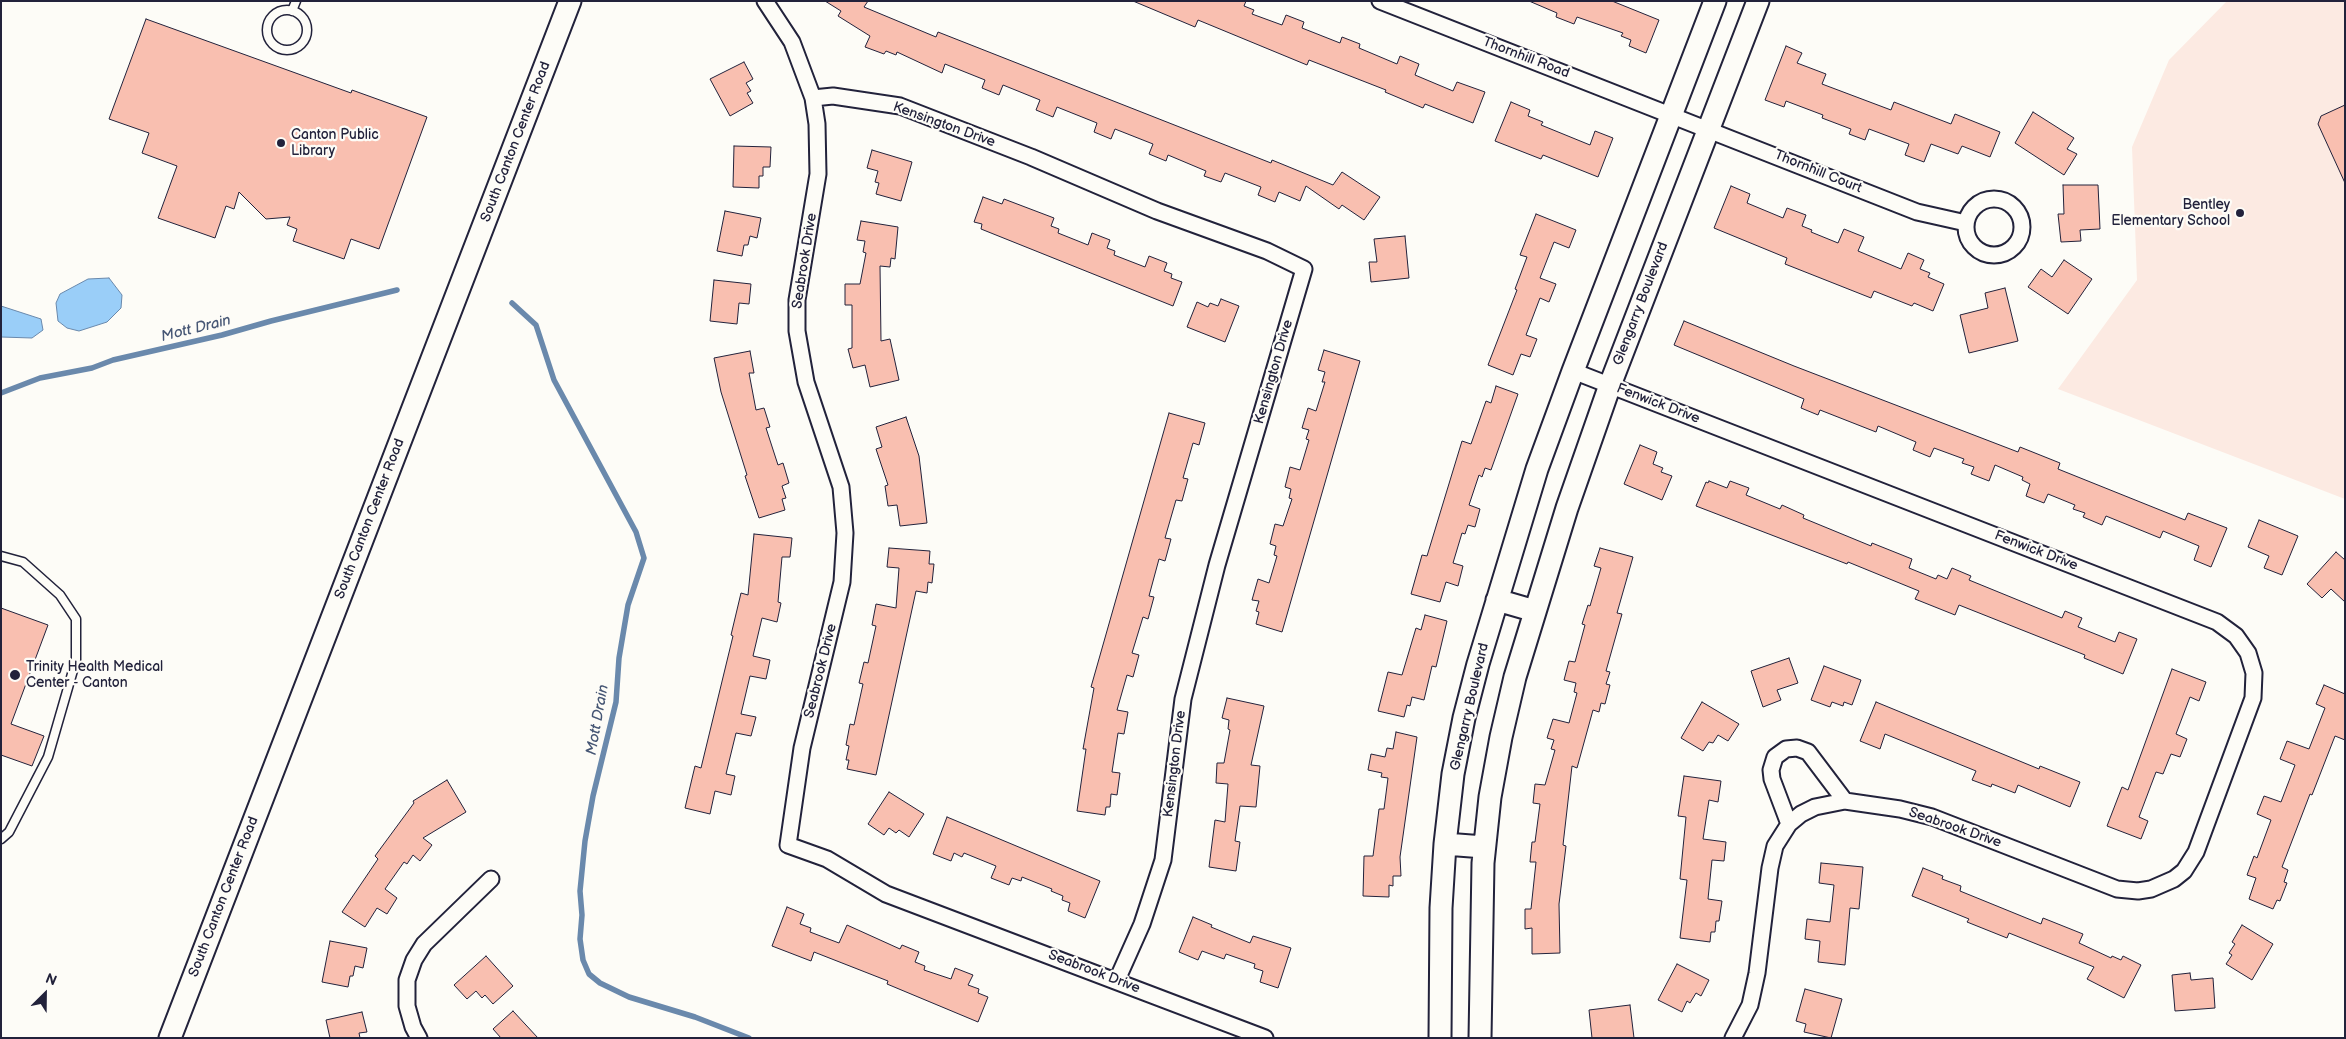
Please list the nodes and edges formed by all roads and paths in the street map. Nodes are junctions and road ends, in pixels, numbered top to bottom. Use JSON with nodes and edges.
{"nodes":[{"id":1,"x":296,"y":1,"type":"edge"},
{"id":2,"x":570,"y":1,"type":"edge"},
{"id":3,"x":765,"y":1,"type":"edge"},
{"id":4,"x":1380,"y":1,"type":"edge"},
{"id":5,"x":1715,"y":1,"type":"edge"},
{"id":6,"x":1758,"y":1,"type":"edge"},
{"id":7,"x":292,"y":11,"type":"junction"},
{"id":8,"x":813,"y":98,"type":"junction"},
{"id":9,"x":1671,"y":114,"type":"junction"},
{"id":10,"x":1708,"y":129,"type":"junction"},
{"id":11,"x":1966,"y":223,"type":"dead end"},
{"id":12,"x":1573,"y":371,"type":"junction"},
{"id":13,"x":1610,"y":385,"type":"junction"},
{"id":14,"x":1,"y":556,"type":"edge"},
{"id":15,"x":1498,"y":600,"type":"junction"},
{"id":16,"x":1536,"y":611,"type":"junction"},
{"id":17,"x":1845,"y":801,"type":"junction"},
{"id":18,"x":1789,"y":824,"type":"junction"},
{"id":19,"x":1,"y":838,"type":"edge"},
{"id":20,"x":1445,"y":844,"type":"junction"},
{"id":21,"x":1484,"y":847,"type":"junction"},
{"id":22,"x":491,"y":879,"type":"dead end"},
{"id":23,"x":2163,"y":885,"type":"joint"},
{"id":24,"x":1117,"y":980,"type":"junction"},
{"id":25,"x":170,"y":1038,"type":"edge"},
{"id":26,"x":419,"y":1038,"type":"edge"},
{"id":27,"x":1265,"y":1038,"type":"edge"},
{"id":28,"x":1440,"y":1038,"type":"edge"},
{"id":29,"x":1480,"y":1038,"type":"edge"},
{"id":30,"x":1734,"y":1038,"type":"edge"}],
"edges":[{"from":1,"to":7,"type":"lane"},
{"from":2,"to":25,"type":"street","name":"South Canton Center Road"},
{"from":3,"to":8,"type":"street","name":"Seabrook Drive"},
{"from":4,"to":9,"type":"street","name":"Thornhill Road"},
{"from":5,"to":9,"type":"street","name":"Glengarry Boulevard"},
{"from":6,"to":10,"type":"street","name":"Glengarry Boulevard"},
{"from":7,"to":7,"type":"lane"},
{"from":8,"to":24,"type":"street","name":"Seabrook Drive"},
{"from":8,"to":24,"type":"street","name":"Kensington Drive"},
{"from":9,"to":10,"type":"street","name":"Thornhill Court"},
{"from":9,"to":12,"type":"street","name":"Glengarry Boulevard"},
{"from":10,"to":11,"type":"street","name":"Thornhill Court"},
{"from":10,"to":13,"type":"street","name":"Glengarry Boulevard"},
{"from":12,"to":13,"type":"street","name":"Fenwick Drive"},
{"from":12,"to":15,"type":"street","name":"Glengarry Boulevard"},
{"from":13,"to":16,"type":"street","name":"Glengarry Boulevard"},
{"from":13,"to":23,"type":"street","name":"Fenwick Drive"},
{"from":14,"to":19,"type":"lane"},
{"from":15,"to":16,"type":"street"},
{"from":15,"to":20,"type":"street","name":"Glengarry Boulevard"},
{"from":16,"to":21,"type":"street","name":"Glengarry Boulevard"},
{"from":17,"to":18,"type":"street","name":"Seabrook Drive"},
{"from":17,"to":18,"type":"street"},
{"from":17,"to":23,"type":"street","name":"Seabrook Drive"},
{"from":18,"to":30,"type":"street","name":"Seabrook Drive"},
{"from":20,"to":21,"type":"street"},
{"from":20,"to":28,"type":"street","name":"Glengarry Boulevard"},
{"from":21,"to":29,"type":"street","name":"Glengarry Boulevard"},
{"from":22,"to":26,"type":"street"},
{"from":24,"to":27,"type":"street","name":"Seabrook Drive"}]}
